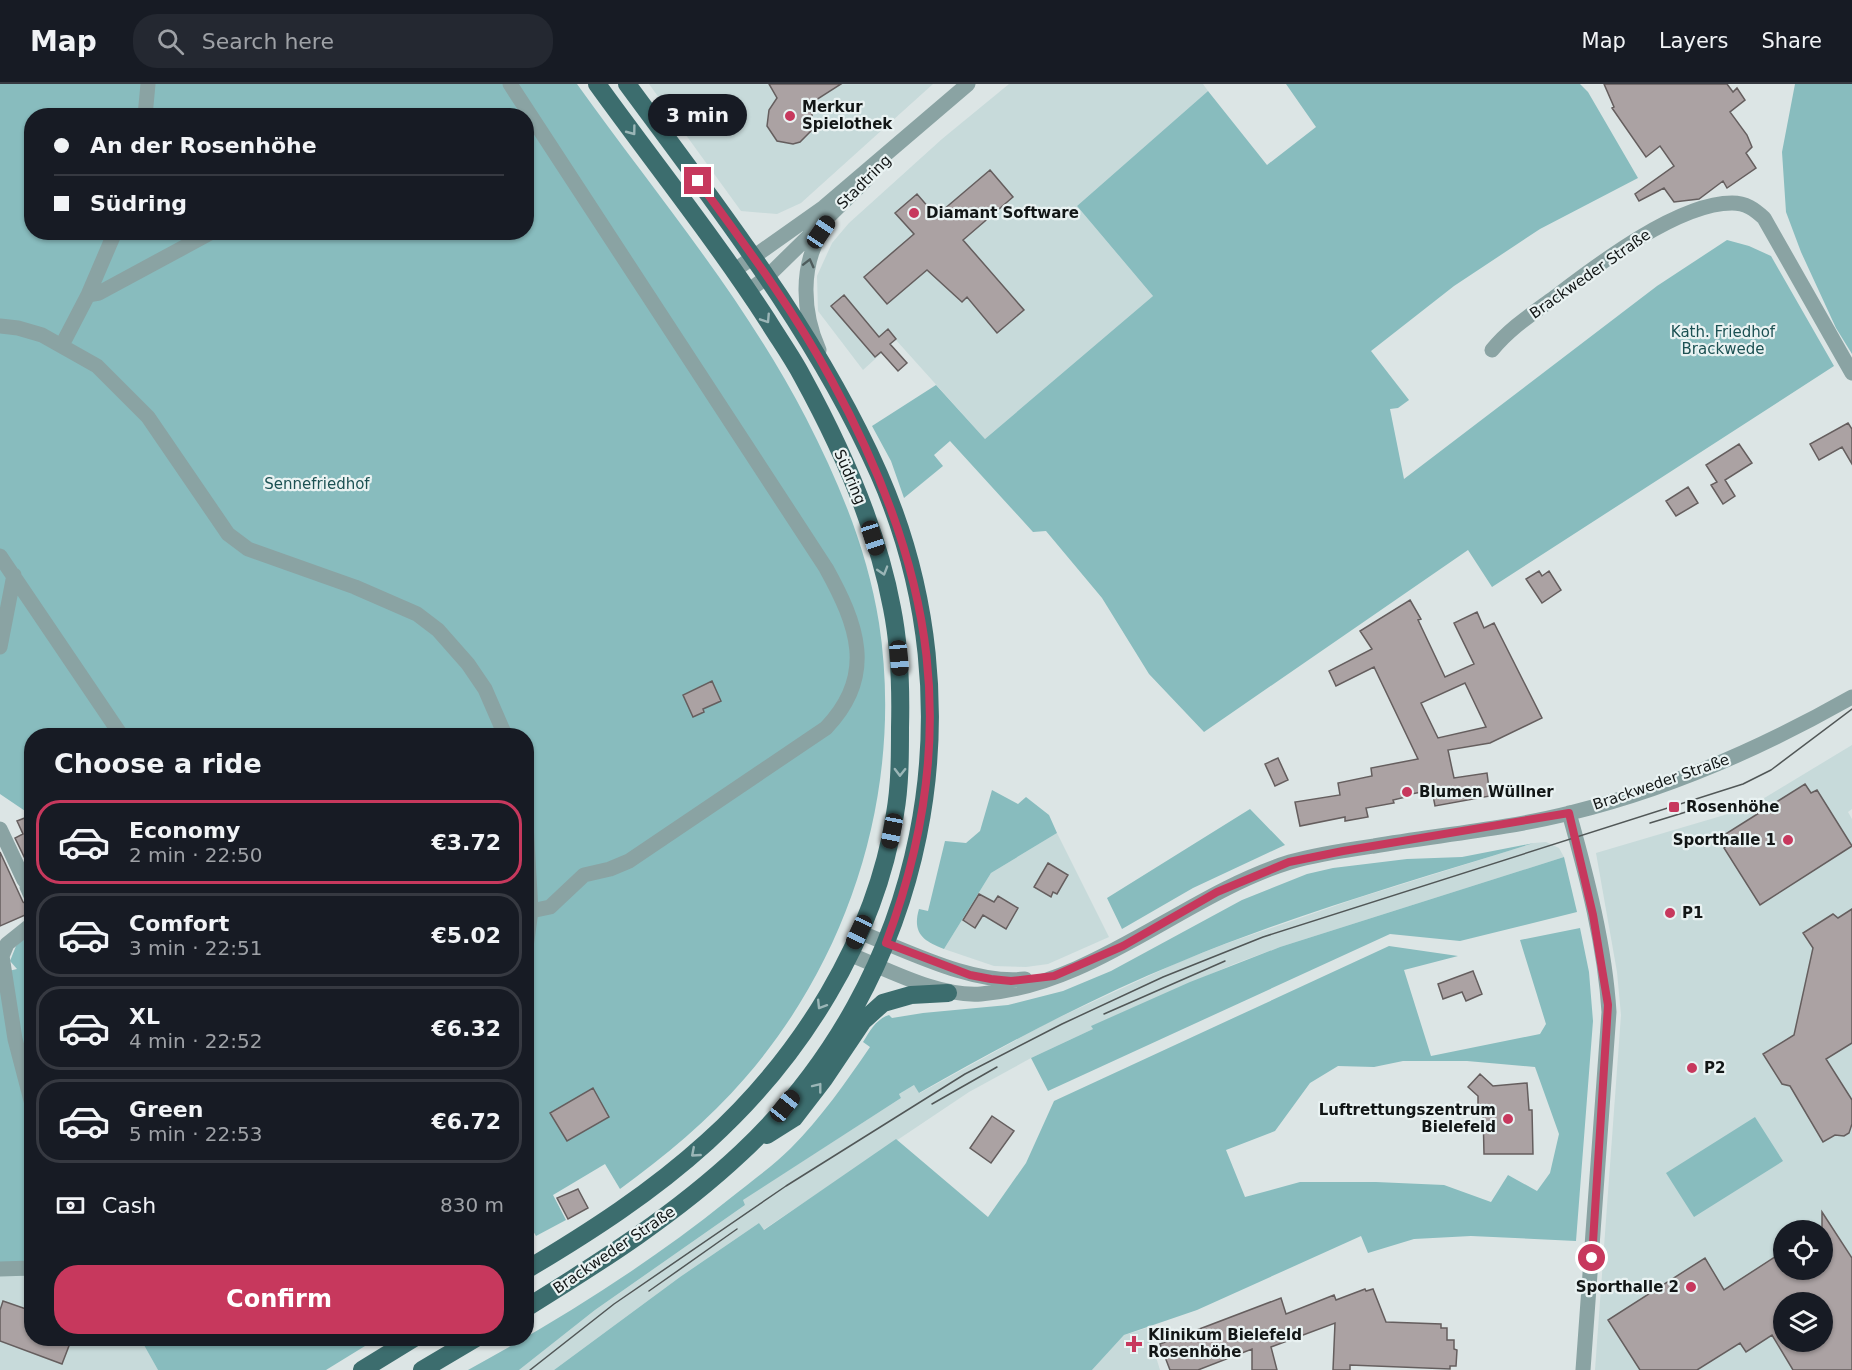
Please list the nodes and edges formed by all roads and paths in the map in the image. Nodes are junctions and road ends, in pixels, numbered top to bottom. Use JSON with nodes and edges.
{"nodes":[{"id":1,"x":148,"y":84,"type":"edge"},
{"id":2,"x":510,"y":84,"type":"edge"},
{"id":3,"x":597,"y":84,"type":"edge"},
{"id":4,"x":627,"y":84,"type":"edge"},
{"id":5,"x":968,"y":84,"type":"edge"},
{"id":6,"x":146,"y":108,"type":"edge"},
{"id":7,"x":523,"y":108,"type":"edge"},
{"id":8,"x":926,"y":119,"type":"junction"},
{"id":9,"x":534,"y":126,"type":"edge"},
{"id":10,"x":833,"y":214,"type":"junction"},
{"id":11,"x":112,"y":240,"type":"edge"},
{"id":12,"x":197,"y":240,"type":"edge"},
{"id":13,"x":753,"y":257,"type":"junction"},
{"id":14,"x":735,"y":270,"type":"junction"},
{"id":15,"x":767,"y":277,"type":"junction"},
{"id":16,"x":748,"y":291,"type":"junction"},
{"id":17,"x":88,"y":295,"type":"junction"},
{"id":18,"x":0,"y":326,"type":"edge"},
{"id":19,"x":62,"y":345,"type":"junction"},
{"id":20,"x":1491,"y":350,"type":"dead end"},
{"id":21,"x":1852,"y":374,"type":"edge"},
{"id":22,"x":832,"y":380,"type":"junction"},
{"id":23,"x":0,"y":556,"type":"edge"},
{"id":24,"x":14,"y":575,"type":"junction"},
{"id":25,"x":0,"y":647,"type":"edge"},
{"id":26,"x":1852,"y":697,"type":"edge"},
{"id":27,"x":116,"y":728,"type":"edge"},
{"id":28,"x":502,"y":728,"type":"edge"},
{"id":29,"x":1569,"y":813,"type":"junction"},
{"id":30,"x":0,"y":829,"type":"edge"},
{"id":31,"x":24,"y":881,"type":"edge"},
{"id":32,"x":534,"y":911,"type":"edge"},
{"id":33,"x":24,"y":930,"type":"edge"},
{"id":34,"x":859,"y":932,"type":"junction"},
{"id":35,"x":886,"y":943,"type":"junction"},
{"id":36,"x":849,"y":954,"type":"junction"},
{"id":37,"x":877,"y":965,"type":"junction"},
{"id":38,"x":1054,"y":976,"type":"junction"},
{"id":39,"x":948,"y":993,"type":"junction"},
{"id":40,"x":24,"y":1073,"type":"edge"},
{"id":41,"x":743,"y":1151,"type":"junction"},
{"id":42,"x":534,"y":1265,"type":"edge"},
{"id":43,"x":24,"y":1268,"type":"edge"},
{"id":44,"x":0,"y":1269,"type":"edge"},
{"id":45,"x":534,"y":1303,"type":"edge"},
{"id":46,"x":401,"y":1346,"type":"edge"},
{"id":47,"x":462,"y":1346,"type":"edge"},
{"id":48,"x":362,"y":1370,"type":"edge"},
{"id":49,"x":422,"y":1370,"type":"edge"},
{"id":50,"x":1583,"y":1370,"type":"edge"}],
"edges":[{"from":1,"to":6,"type":"street"},
{"from":2,"to":7,"type":"street"},
{"from":3,"to":14,"type":"main road","name":"Südring","one_way":true},
{"from":4,"to":13,"type":"main road","name":"Südring"},
{"from":5,"to":8,"type":"street","name":"Stadtring"},
{"from":8,"to":10,"type":"street","name":"Stadtring"},
{"from":8,"to":13,"type":"street","name":"Stadtring"},
{"from":9,"to":32,"type":"street"},
{"from":10,"to":15,"type":"street","name":"Stadtring"},
{"from":22,"to":10,"type":"street","one_way":true},
{"from":11,"to":17,"type":"street"},
{"from":12,"to":17,"type":"street"},
{"from":13,"to":14,"type":"street","name":"Stadtring"},
{"from":13,"to":15,"type":"main road","name":"Südring"},
{"from":14,"to":16,"type":"main road","name":"Südring"},
{"from":15,"to":16,"type":"street","name":"Stadtring"},
{"from":15,"to":22,"type":"main road","name":"Südring"},
{"from":16,"to":34,"type":"main road","name":"Südring","one_way":true},
{"from":17,"to":19,"type":"street"},
{"from":18,"to":19,"type":"street"},
{"from":19,"to":28,"type":"street"},
{"from":20,"to":21,"type":"street","name":"Brackweder Straße"},
{"from":22,"to":35,"type":"main road","name":"Südring"},
{"from":23,"to":24,"type":"street"},
{"from":24,"to":25,"type":"street"},
{"from":24,"to":27,"type":"street"},
{"from":26,"to":29,"type":"street","name":"Brackweder Straße"},
{"from":29,"to":38,"type":"street","name":"Brackweder Straße"},
{"from":29,"to":50,"type":"street"},
{"from":30,"to":31,"type":"street"},
{"from":33,"to":40,"type":"street"},
{"from":34,"to":35,"type":"street","name":"Brackweder Straße"},
{"from":34,"to":36,"type":"main road","name":"Brackweder Straße"},
{"from":35,"to":37,"type":"main road","name":"Brackweder Straße"},
{"from":35,"to":38,"type":"street","name":"Brackweder Straße"},
{"from":36,"to":37,"type":"street","name":"Brackweder Straße"},
{"from":36,"to":42,"type":"main road","name":"Brackweder Straße","one_way":true},
{"from":37,"to":39,"type":"street","name":"Brackweder Straße"},
{"from":37,"to":41,"type":"main road","name":"Brackweder Straße"},
{"from":38,"to":39,"type":"street","name":"Brackweder Straße"},
{"from":41,"to":39,"type":"main road","one_way":true},
{"from":41,"to":45,"type":"main road","name":"Brackweder Straße"},
{"from":43,"to":44,"type":"street"},
{"from":46,"to":48,"type":"main road"},
{"from":47,"to":49,"type":"main road"}]}
